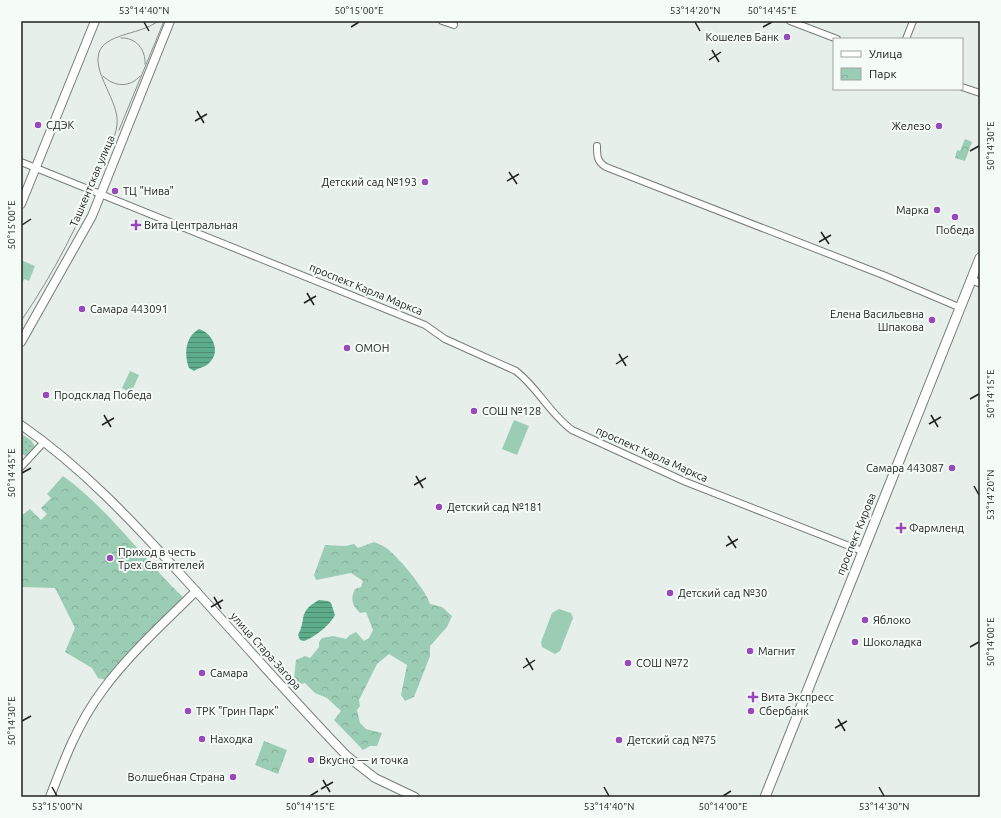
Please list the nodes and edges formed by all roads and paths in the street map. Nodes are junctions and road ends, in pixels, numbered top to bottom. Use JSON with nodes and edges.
{"nodes":[{"id":1,"x":96,"y":21,"type":"edge"},
{"id":2,"x":170,"y":21,"type":"edge"},
{"id":3,"x":442,"y":21,"type":"edge"},
{"id":4,"x":790,"y":21,"type":"edge"},
{"id":5,"x":913,"y":21,"type":"edge"},
{"id":6,"x":454,"y":26,"type":"dead end"},
{"id":7,"x":834,"y":38,"type":"edge"},
{"id":8,"x":906,"y":38,"type":"edge"},
{"id":9,"x":963,"y":87,"type":"edge"},
{"id":10,"x":980,"y":94,"type":"edge"},
{"id":11,"x":597,"y":146,"type":"dead end"},
{"id":12,"x":21,"y":162,"type":"edge"},
{"id":13,"x":35,"y":168,"type":"junction"},
{"id":14,"x":101,"y":194,"type":"junction"},
{"id":15,"x":21,"y":204,"type":"edge"},
{"id":16,"x":980,"y":258,"type":"edge"},
{"id":17,"x":976,"y":282,"type":"edge"},
{"id":18,"x":961,"y":308,"type":"junction"},
{"id":19,"x":21,"y":342,"type":"edge"},
{"id":20,"x":21,"y":425,"type":"edge"},
{"id":21,"x":44,"y":442,"type":"junction"},
{"id":22,"x":21,"y":467,"type":"edge"},
{"id":23,"x":862,"y":551,"type":"junction"},
{"id":24,"x":196,"y":591,"type":"junction"},
{"id":25,"x":50,"y":797,"type":"edge"},
{"id":26,"x":415,"y":797,"type":"edge"},
{"id":27,"x":765,"y":797,"type":"edge"}],
"edges":[{"from":1,"to":13,"type":"main road"},
{"from":2,"to":14,"type":"main road","name":"Ташкентская улица"},
{"from":3,"to":6,"type":"street"},
{"from":4,"to":7,"type":"street"},
{"from":5,"to":8,"type":"street"},
{"from":9,"to":10,"type":"street"},
{"from":11,"to":18,"type":"street"},
{"from":12,"to":13,"type":"street","name":"проспект Карла Маркса"},
{"from":13,"to":14,"type":"street","name":"проспект Карла Маркса"},
{"from":13,"to":15,"type":"main road"},
{"from":14,"to":19,"type":"main road","name":"Ташкентская улица"},
{"from":14,"to":23,"type":"street","name":"проспект Карла Маркса"},
{"from":16,"to":17,"type":"main road","name":"проспект Кирова"},
{"from":17,"to":18,"type":"main road","name":"проспект Кирова"},
{"from":18,"to":23,"type":"main road","name":"проспект Кирова"},
{"from":20,"to":21,"type":"main road","name":"улица Стара-Загора"},
{"from":21,"to":22,"type":"street"},
{"from":21,"to":24,"type":"main road","name":"улица Стара-Загора"},
{"from":23,"to":27,"type":"main road","name":"проспект Кирова"},
{"from":24,"to":25,"type":"main road"},
{"from":24,"to":26,"type":"main road","name":"улица Стара-Загора"}]}
